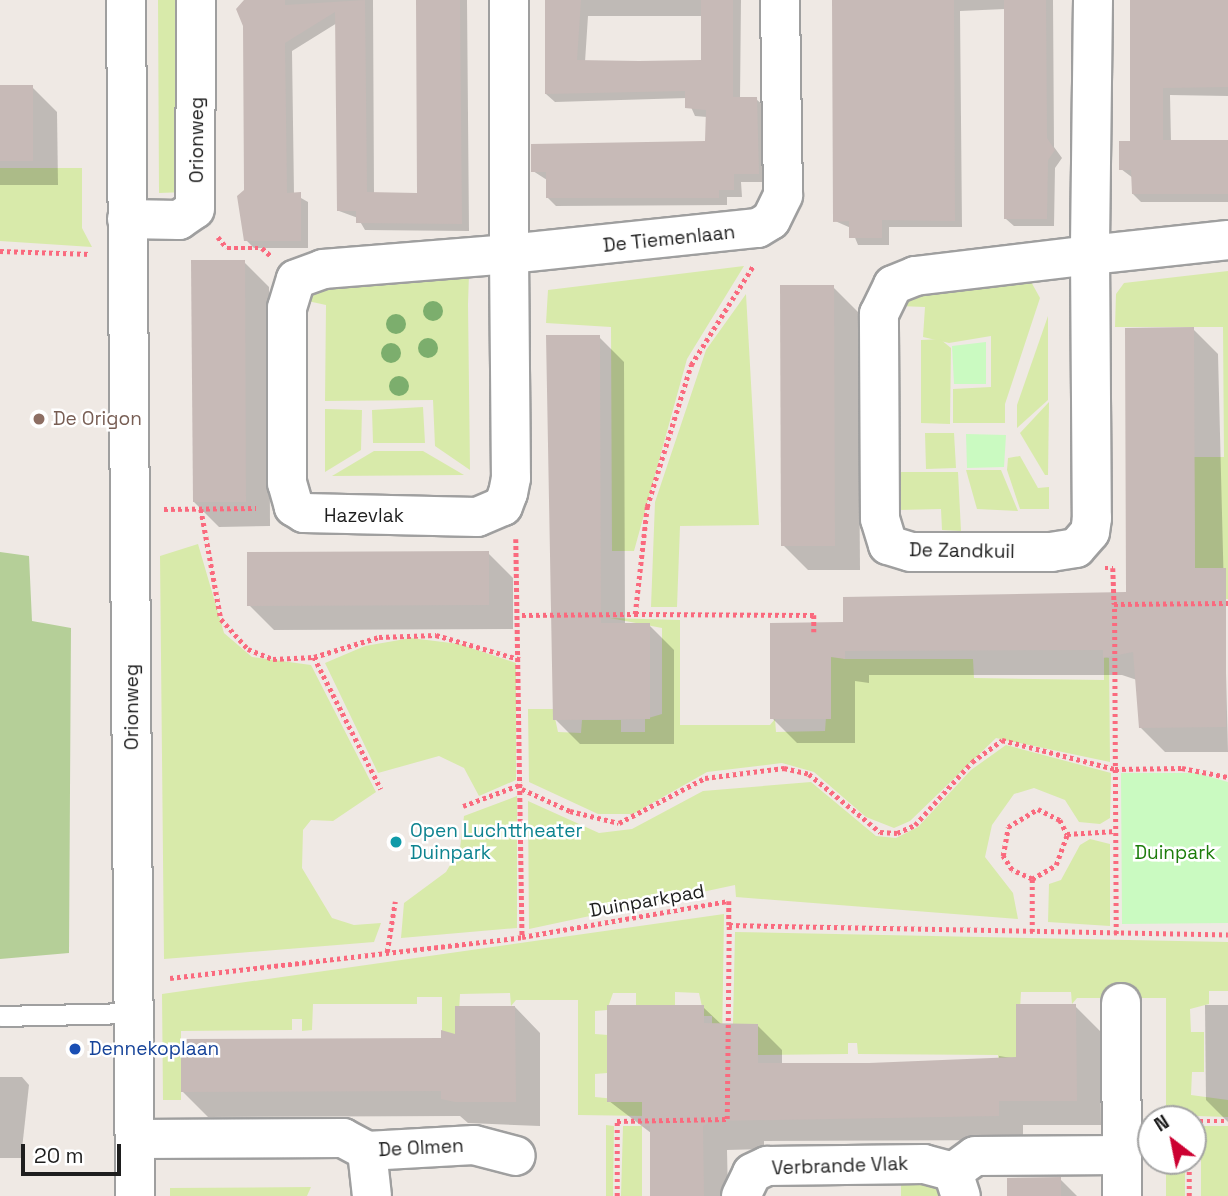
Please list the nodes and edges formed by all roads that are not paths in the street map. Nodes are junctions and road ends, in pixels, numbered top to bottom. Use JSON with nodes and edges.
{"nodes":[{"id":1,"x":126,"y":0,"type":"edge"},
{"id":2,"x":196,"y":0,"type":"edge"},
{"id":3,"x":509,"y":0,"type":"edge"},
{"id":4,"x":780,"y":0,"type":"edge"},
{"id":5,"x":1093,"y":0,"type":"edge"},
{"id":6,"x":127,"y":237,"type":"junction"},
{"id":7,"x":1228,"y":240,"type":"edge"},
{"id":8,"x":509,"y":254,"type":"junction"},
{"id":9,"x":1090,"y":255,"type":"junction"},
{"id":10,"x":134,"y":995,"type":"junction"},
{"id":11,"x":1121,"y":1003,"type":"dead end"},
{"id":12,"x":0,"y":1016,"type":"edge"},
{"id":13,"x":135,"y":1139,"type":"junction"},
{"id":14,"x":367,"y":1151,"type":"junction"},
{"id":15,"x":1122,"y":1155,"type":"junction"},
{"id":16,"x":516,"y":1156,"type":"dead end"},
{"id":17,"x":957,"y":1184,"type":"edge"},
{"id":18,"x":135,"y":1196,"type":"edge"},
{"id":19,"x":372,"y":1196,"type":"edge"},
{"id":20,"x":741,"y":1196,"type":"edge"},
{"id":21,"x":1122,"y":1196,"type":"edge"}],
"edges":[{"from":1,"to":6,"type":"street","name":"Orionweg"},
{"from":2,"to":6,"type":"street","name":"Orionweg"},
{"from":3,"to":8,"type":"street"},
{"from":4,"to":8,"type":"street","name":"De Tiemenlaan"},
{"from":5,"to":9,"type":"street","name":"De Zandkuil"},
{"from":6,"to":10,"type":"street","name":"Orionweg"},
{"from":7,"to":9,"type":"street"},
{"from":8,"to":8,"type":"street","name":"Hazevlak"},
{"from":9,"to":9,"type":"street","name":"De Zandkuil"},
{"from":10,"to":12,"type":"lane"},
{"from":10,"to":13,"type":"street","name":"Orionweg"},
{"from":11,"to":15,"type":"street"},
{"from":13,"to":14,"type":"street","name":"De Olmen"},
{"from":13,"to":18,"type":"street","name":"Orionweg"},
{"from":14,"to":16,"type":"street","name":"De Olmen"},
{"from":14,"to":19,"type":"street","name":"De Olmen"},
{"from":15,"to":17,"type":"street","name":"Verbrande Vlak"},
{"from":15,"to":21,"type":"street"},
{"from":17,"to":20,"type":"street","name":"Verbrande Vlak"}]}
